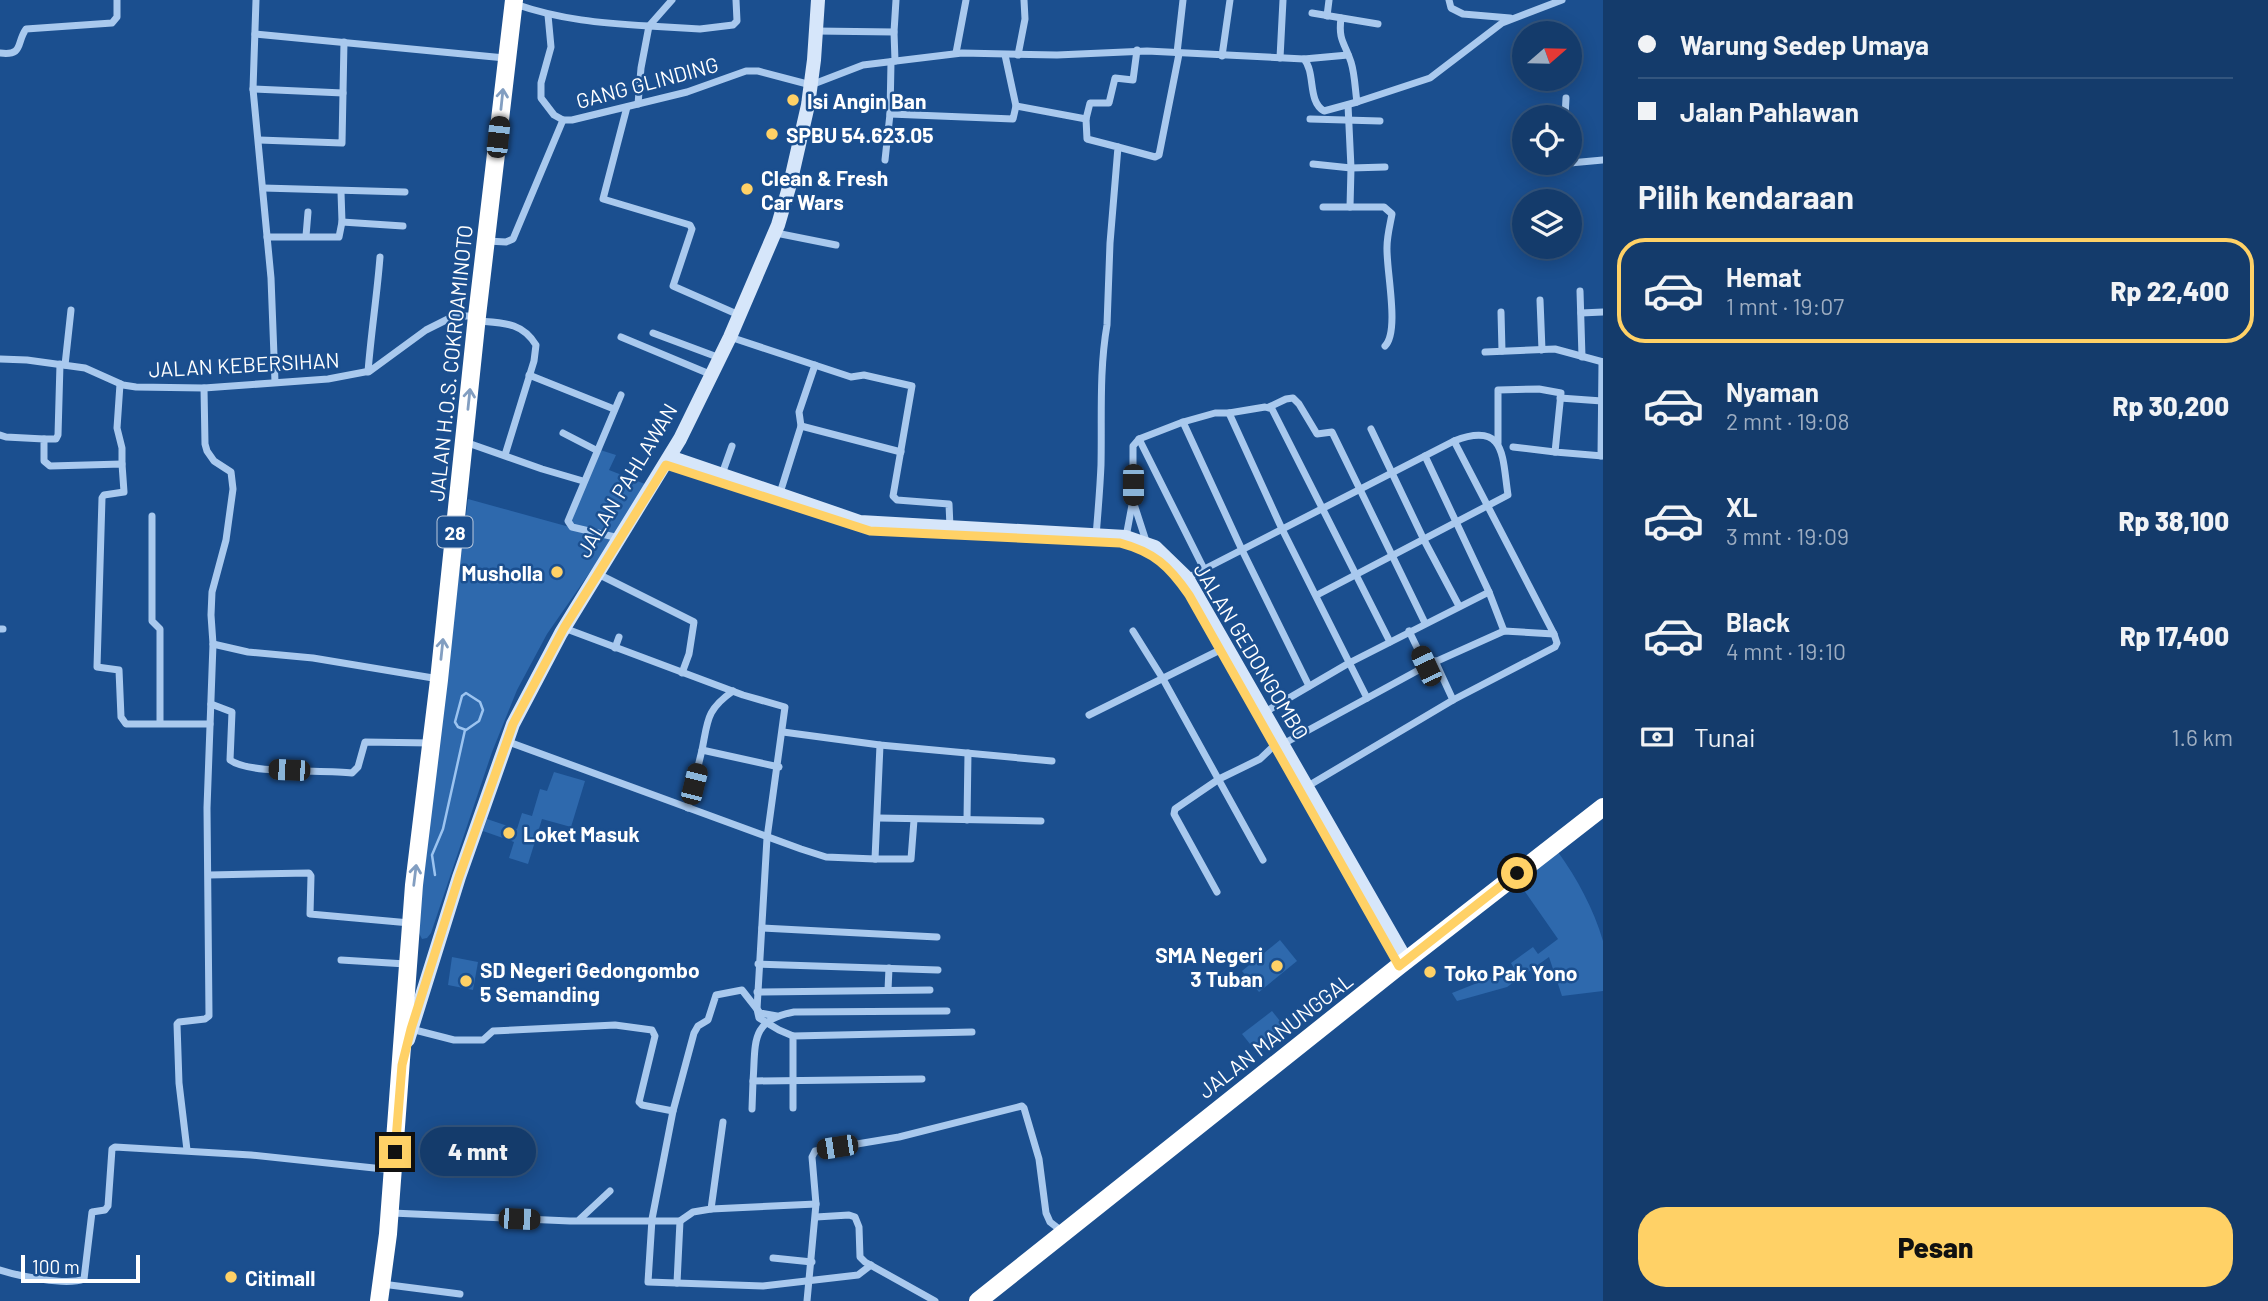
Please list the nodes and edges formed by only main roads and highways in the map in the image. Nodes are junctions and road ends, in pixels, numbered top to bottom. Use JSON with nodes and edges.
{"nodes":[{"id":1,"x":513,"y":2,"type":"edge"},
{"id":2,"x":1603,"y":807,"type":"edge"},
{"id":3,"x":402,"y":1065,"type":"joint"},
{"id":4,"x":380,"y":1293,"type":"edge"},
{"id":5,"x":982,"y":1299,"type":"edge"}],
"edges":[{"from":3,"to":1,"type":"highway","name":"JALAN H.O.S. COKROAMINOTO","number":"28","one_way":true},
{"from":2,"to":5,"type":"highway","name":"JALAN MANUNGGAL"},
{"from":3,"to":4,"type":"highway","name":"JALAN PAHLAWAN","number":"28"}]}
